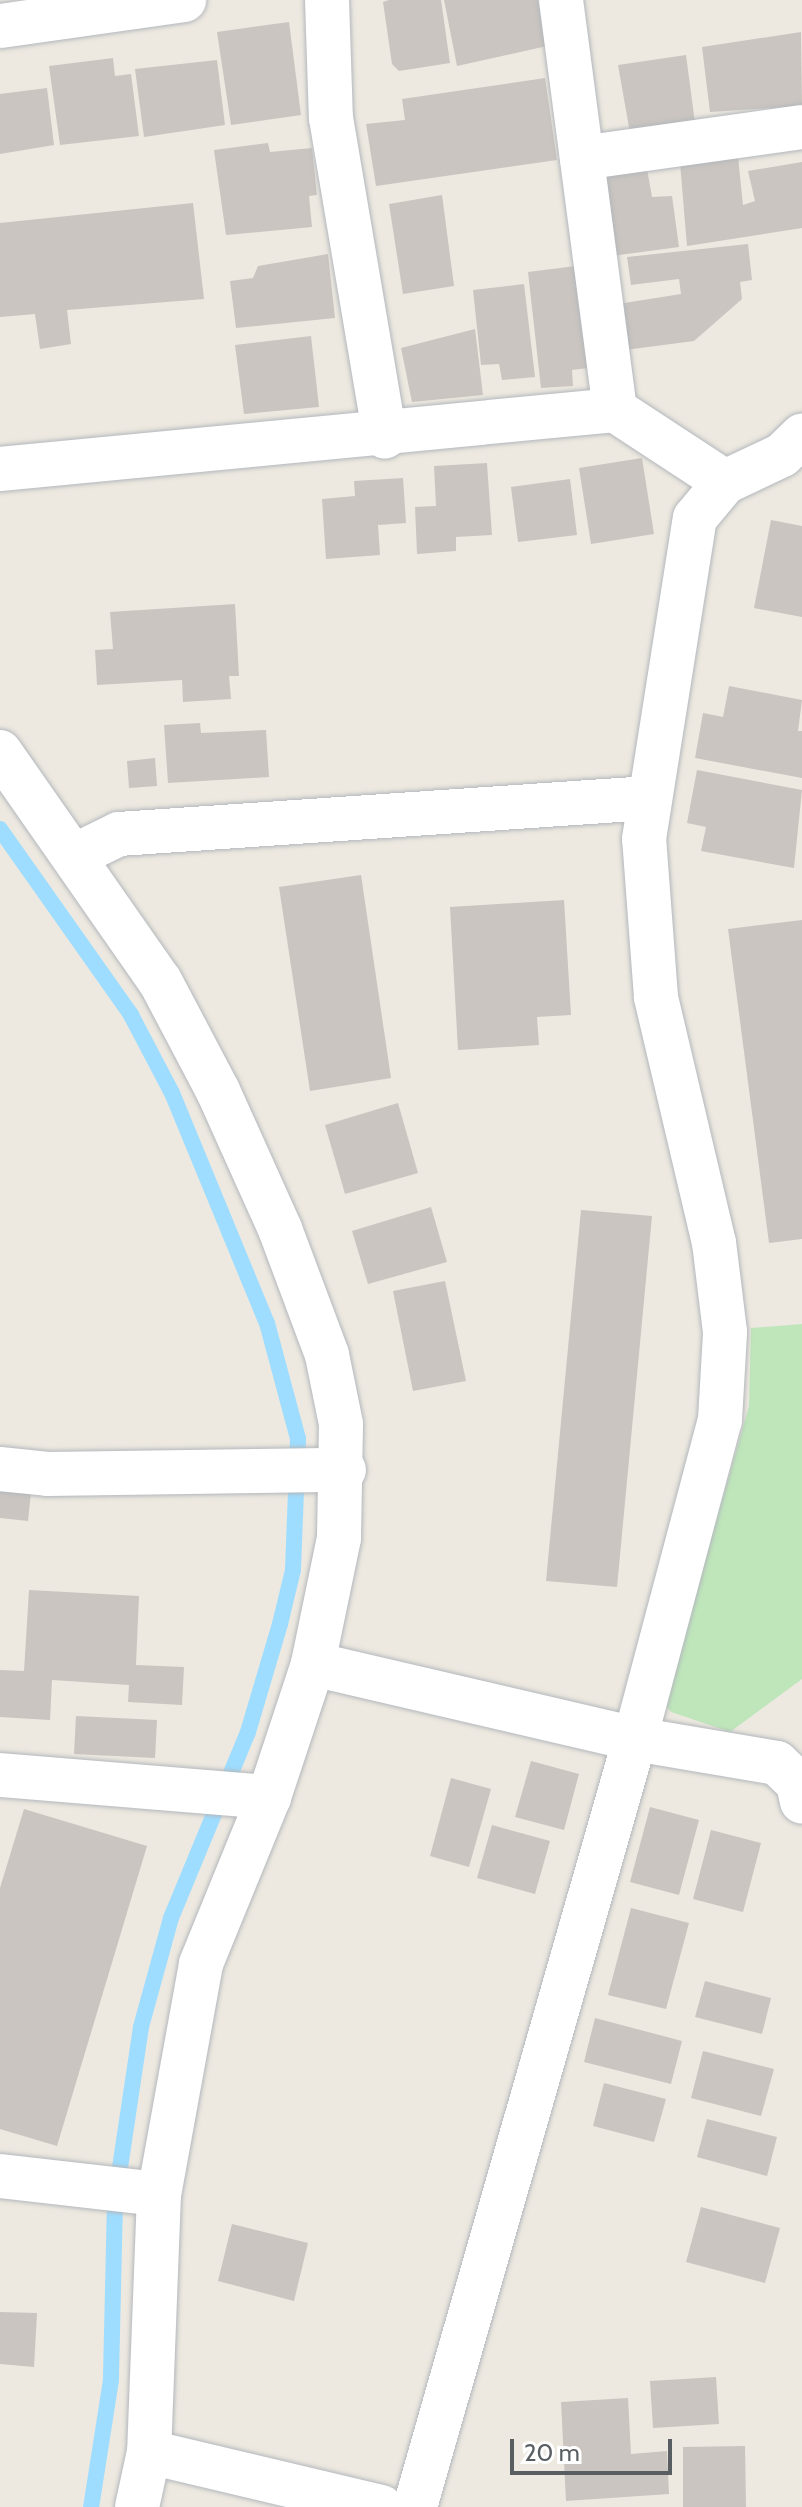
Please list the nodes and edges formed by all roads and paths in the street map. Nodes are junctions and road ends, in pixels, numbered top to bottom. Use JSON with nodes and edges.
{"nodes":[{"id":1,"x":184,"y":0,"type":"edge"},
{"id":2,"x":327,"y":0,"type":"edge"},
{"id":3,"x":561,"y":0,"type":"edge"},
{"id":4,"x":0,"y":26,"type":"edge"},
{"id":5,"x":802,"y":127,"type":"edge"},
{"id":6,"x":582,"y":158,"type":"junction"},
{"id":7,"x":615,"y":410,"type":"junction"},
{"id":8,"x":385,"y":436,"type":"junction"},
{"id":9,"x":802,"y":436,"type":"edge"},
{"id":10,"x":0,"y":469,"type":"edge"},
{"id":11,"x":725,"y":482,"type":"junction"},
{"id":12,"x":0,"y":752,"type":"edge"},
{"id":13,"x":649,"y":798,"type":"junction"},
{"id":14,"x":74,"y":856,"type":"junction"},
{"id":15,"x":0,"y":1469,"type":"edge"},
{"id":16,"x":314,"y":1471,"type":"junction"},
{"id":17,"x":313,"y":1664,"type":"junction"},
{"id":18,"x":635,"y":1739,"type":"junction"},
{"id":19,"x":0,"y":1775,"type":"edge"},
{"id":20,"x":239,"y":1794,"type":"junction"},
{"id":21,"x":802,"y":1802,"type":"edge"},
{"id":22,"x":0,"y":2176,"type":"edge"},
{"id":23,"x":130,"y":2191,"type":"junction"},
{"id":24,"x":149,"y":2452,"type":"junction"},
{"id":25,"x":137,"y":2507,"type":"edge"},
{"id":26,"x":382,"y":2507,"type":"edge"},
{"id":27,"x":415,"y":2507,"type":"edge"}],
"edges":[{"from":1,"to":4,"type":"street"},
{"from":2,"to":8,"type":"street"},
{"from":3,"to":6,"type":"street"},
{"from":5,"to":6,"type":"street"},
{"from":6,"to":7,"type":"street"},
{"from":7,"to":8,"type":"street"},
{"from":7,"to":11,"type":"street"},
{"from":8,"to":10,"type":"street"},
{"from":9,"to":11,"type":"street"},
{"from":11,"to":13,"type":"street"},
{"from":12,"to":14,"type":"street"},
{"from":13,"to":14,"type":"street"},
{"from":13,"to":18,"type":"street"},
{"from":14,"to":16,"type":"street"},
{"from":15,"to":16,"type":"street"},
{"from":16,"to":17,"type":"street"},
{"from":17,"to":18,"type":"street"},
{"from":17,"to":20,"type":"street"},
{"from":18,"to":21,"type":"street"},
{"from":18,"to":27,"type":"street"},
{"from":19,"to":20,"type":"street"},
{"from":20,"to":23,"type":"street"},
{"from":22,"to":23,"type":"street"},
{"from":23,"to":24,"type":"street"},
{"from":24,"to":25,"type":"street"},
{"from":24,"to":26,"type":"street"}]}
